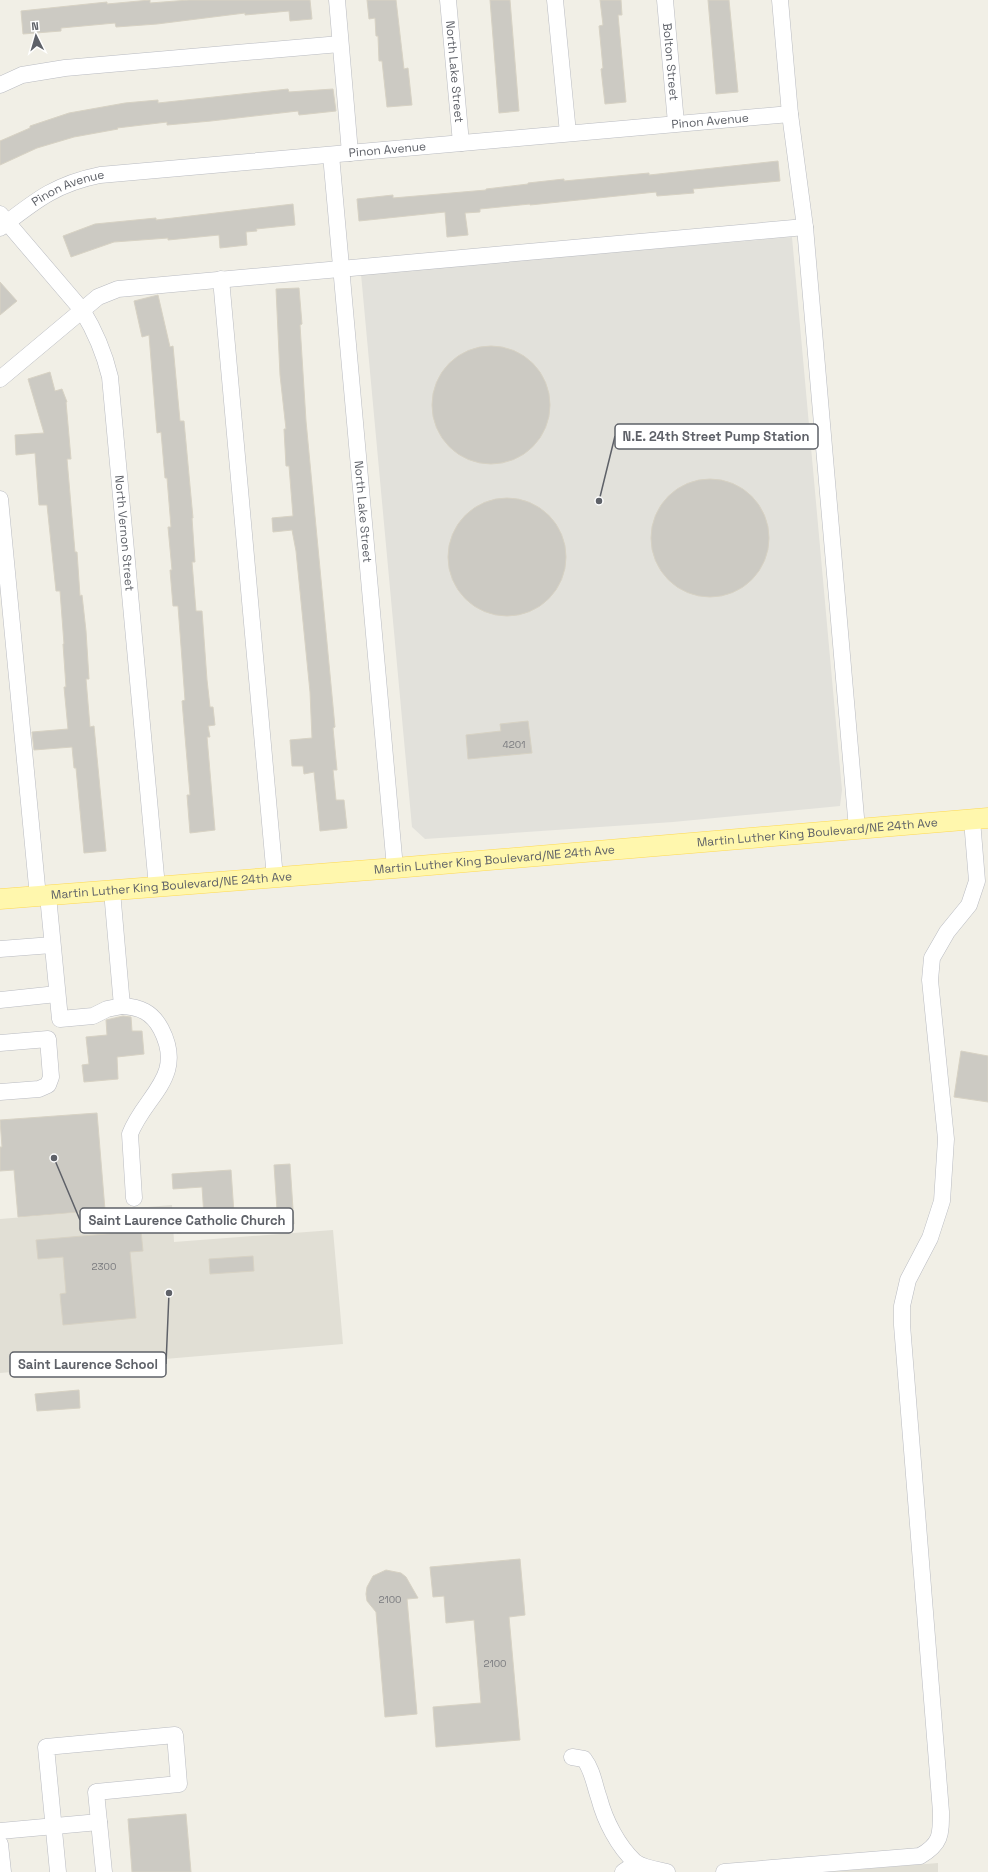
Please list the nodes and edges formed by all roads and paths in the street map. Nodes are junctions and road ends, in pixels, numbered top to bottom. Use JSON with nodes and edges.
{"nodes":[{"id":1,"x":337,"y":0,"type":"edge"},
{"id":2,"x":448,"y":0,"type":"edge"},
{"id":3,"x":555,"y":0,"type":"edge"},
{"id":4,"x":665,"y":0,"type":"edge"},
{"id":5,"x":780,"y":0,"type":"edge"},
{"id":6,"x":340,"y":44,"type":"junction"},
{"id":7,"x":0,"y":86,"type":"edge"},
{"id":8,"x":790,"y":114,"type":"junction"},
{"id":9,"x":676,"y":124,"type":"junction"},
{"id":10,"x":568,"y":133,"type":"junction"},
{"id":11,"x":461,"y":143,"type":"junction"},
{"id":12,"x":350,"y":153,"type":"junction"},
{"id":13,"x":331,"y":155,"type":"junction"},
{"id":14,"x":2,"y":221,"type":"edge"},
{"id":15,"x":805,"y":227,"type":"junction"},
{"id":16,"x":342,"y":268,"type":"junction"},
{"id":17,"x":221,"y":279,"type":"junction"},
{"id":18,"x":82,"y":310,"type":"junction"},
{"id":19,"x":0,"y":379,"type":"edge"},
{"id":20,"x":0,"y":499,"type":"edge"},
{"id":21,"x":980,"y":819,"type":"edge"},
{"id":22,"x":857,"y":829,"type":"junction"},
{"id":23,"x":395,"y":868,"type":"junction"},
{"id":24,"x":275,"y":878,"type":"junction"},
{"id":25,"x":157,"y":888,"type":"junction"},
{"id":26,"x":112,"y":891,"type":"junction"},
{"id":27,"x":43,"y":896,"type":"junction"},
{"id":28,"x":0,"y":899,"type":"edge"},
{"id":29,"x":52,"y":944,"type":"junction"},
{"id":30,"x":0,"y":949,"type":"edge"},
{"id":31,"x":57,"y":994,"type":"junction"},
{"id":32,"x":0,"y":1000,"type":"edge"},
{"id":33,"x":122,"y":1006,"type":"junction"},
{"id":34,"x":60,"y":1019,"type":"junction"},
{"id":35,"x":48,"y":1039,"type":"junction"},
{"id":36,"x":0,"y":1043,"type":"edge"},
{"id":37,"x":0,"y":1092,"type":"edge"},
{"id":38,"x":134,"y":1198,"type":"dead end"},
{"id":39,"x":572,"y":1757,"type":"dead end"},
{"id":40,"x":99,"y":1822,"type":"junction"},
{"id":41,"x":54,"y":1826,"type":"junction"},
{"id":42,"x":0,"y":1831,"type":"edge"},
{"id":43,"x":0,"y":1844,"type":"edge"},
{"id":44,"x":636,"y":1863,"type":"junction"},
{"id":45,"x":1,"y":1865,"type":"edge"},
{"id":46,"x":58,"y":1872,"type":"edge"},
{"id":47,"x":104,"y":1872,"type":"edge"},
{"id":48,"x":623,"y":1872,"type":"edge"},
{"id":49,"x":667,"y":1872,"type":"edge"},
{"id":50,"x":724,"y":1872,"type":"edge"}],
"edges":[{"from":1,"to":6,"type":"street"},
{"from":2,"to":11,"type":"street","name":"North Lake Street"},
{"from":3,"to":10,"type":"street"},
{"from":4,"to":9,"type":"street","name":"Bolton Street"},
{"from":5,"to":8,"type":"street"},
{"from":6,"to":7,"type":"street"},
{"from":6,"to":12,"type":"street"},
{"from":8,"to":9,"type":"street","name":"Pinon Avenue"},
{"from":8,"to":15,"type":"street"},
{"from":9,"to":10,"type":"street","name":"Pinon Avenue"},
{"from":10,"to":11,"type":"street","name":"Pinon Avenue"},
{"from":11,"to":12,"type":"street","name":"Pinon Avenue"},
{"from":12,"to":13,"type":"street","name":"Pinon Avenue"},
{"from":13,"to":14,"type":"street","name":"Pinon Avenue"},
{"from":13,"to":16,"type":"street","name":"North Lake Street"},
{"from":14,"to":18,"type":"street","name":"North Vernon Street"},
{"from":15,"to":16,"type":"street"},
{"from":15,"to":22,"type":"street"},
{"from":16,"to":17,"type":"street"},
{"from":16,"to":23,"type":"street","name":"North Lake Street"},
{"from":17,"to":18,"type":"street"},
{"from":17,"to":24,"type":"street"},
{"from":18,"to":19,"type":"street"},
{"from":18,"to":25,"type":"street","name":"North Vernon Street"},
{"from":20,"to":27,"type":"street"},
{"from":21,"to":22,"type":"main road","name":"Martin Luther King Boulevard/NE 24th Ave"},
{"from":21,"to":50,"type":"street"},
{"from":22,"to":23,"type":"main road","name":"Martin Luther King Boulevard/NE 24th Ave"},
{"from":23,"to":24,"type":"main road","name":"Martin Luther King Boulevard/NE 24th Ave"},
{"from":24,"to":25,"type":"main road","name":"Martin Luther King Boulevard/NE 24th Ave"},
{"from":25,"to":26,"type":"main road","name":"Martin Luther King Boulevard/NE 24th Ave"},
{"from":26,"to":27,"type":"main road","name":"Martin Luther King Boulevard/NE 24th Ave"},
{"from":26,"to":33,"type":"street"},
{"from":27,"to":28,"type":"main road","name":"Martin Luther King Boulevard/NE 24th Ave"},
{"from":27,"to":29,"type":"street"},
{"from":29,"to":30,"type":"street"},
{"from":29,"to":31,"type":"street"},
{"from":31,"to":32,"type":"street"},
{"from":31,"to":34,"type":"street"},
{"from":33,"to":34,"type":"street"},
{"from":33,"to":38,"type":"street"},
{"from":34,"to":35,"type":"street"},
{"from":35,"to":36,"type":"street"},
{"from":35,"to":37,"type":"street"},
{"from":39,"to":44,"type":"street"},
{"from":40,"to":41,"type":"street"},
{"from":40,"to":41,"type":"street"},
{"from":40,"to":47,"type":"street"},
{"from":41,"to":42,"type":"street"},
{"from":41,"to":46,"type":"street"},
{"from":43,"to":45,"type":"street"},
{"from":44,"to":48,"type":"street"},
{"from":44,"to":49,"type":"street"}]}
